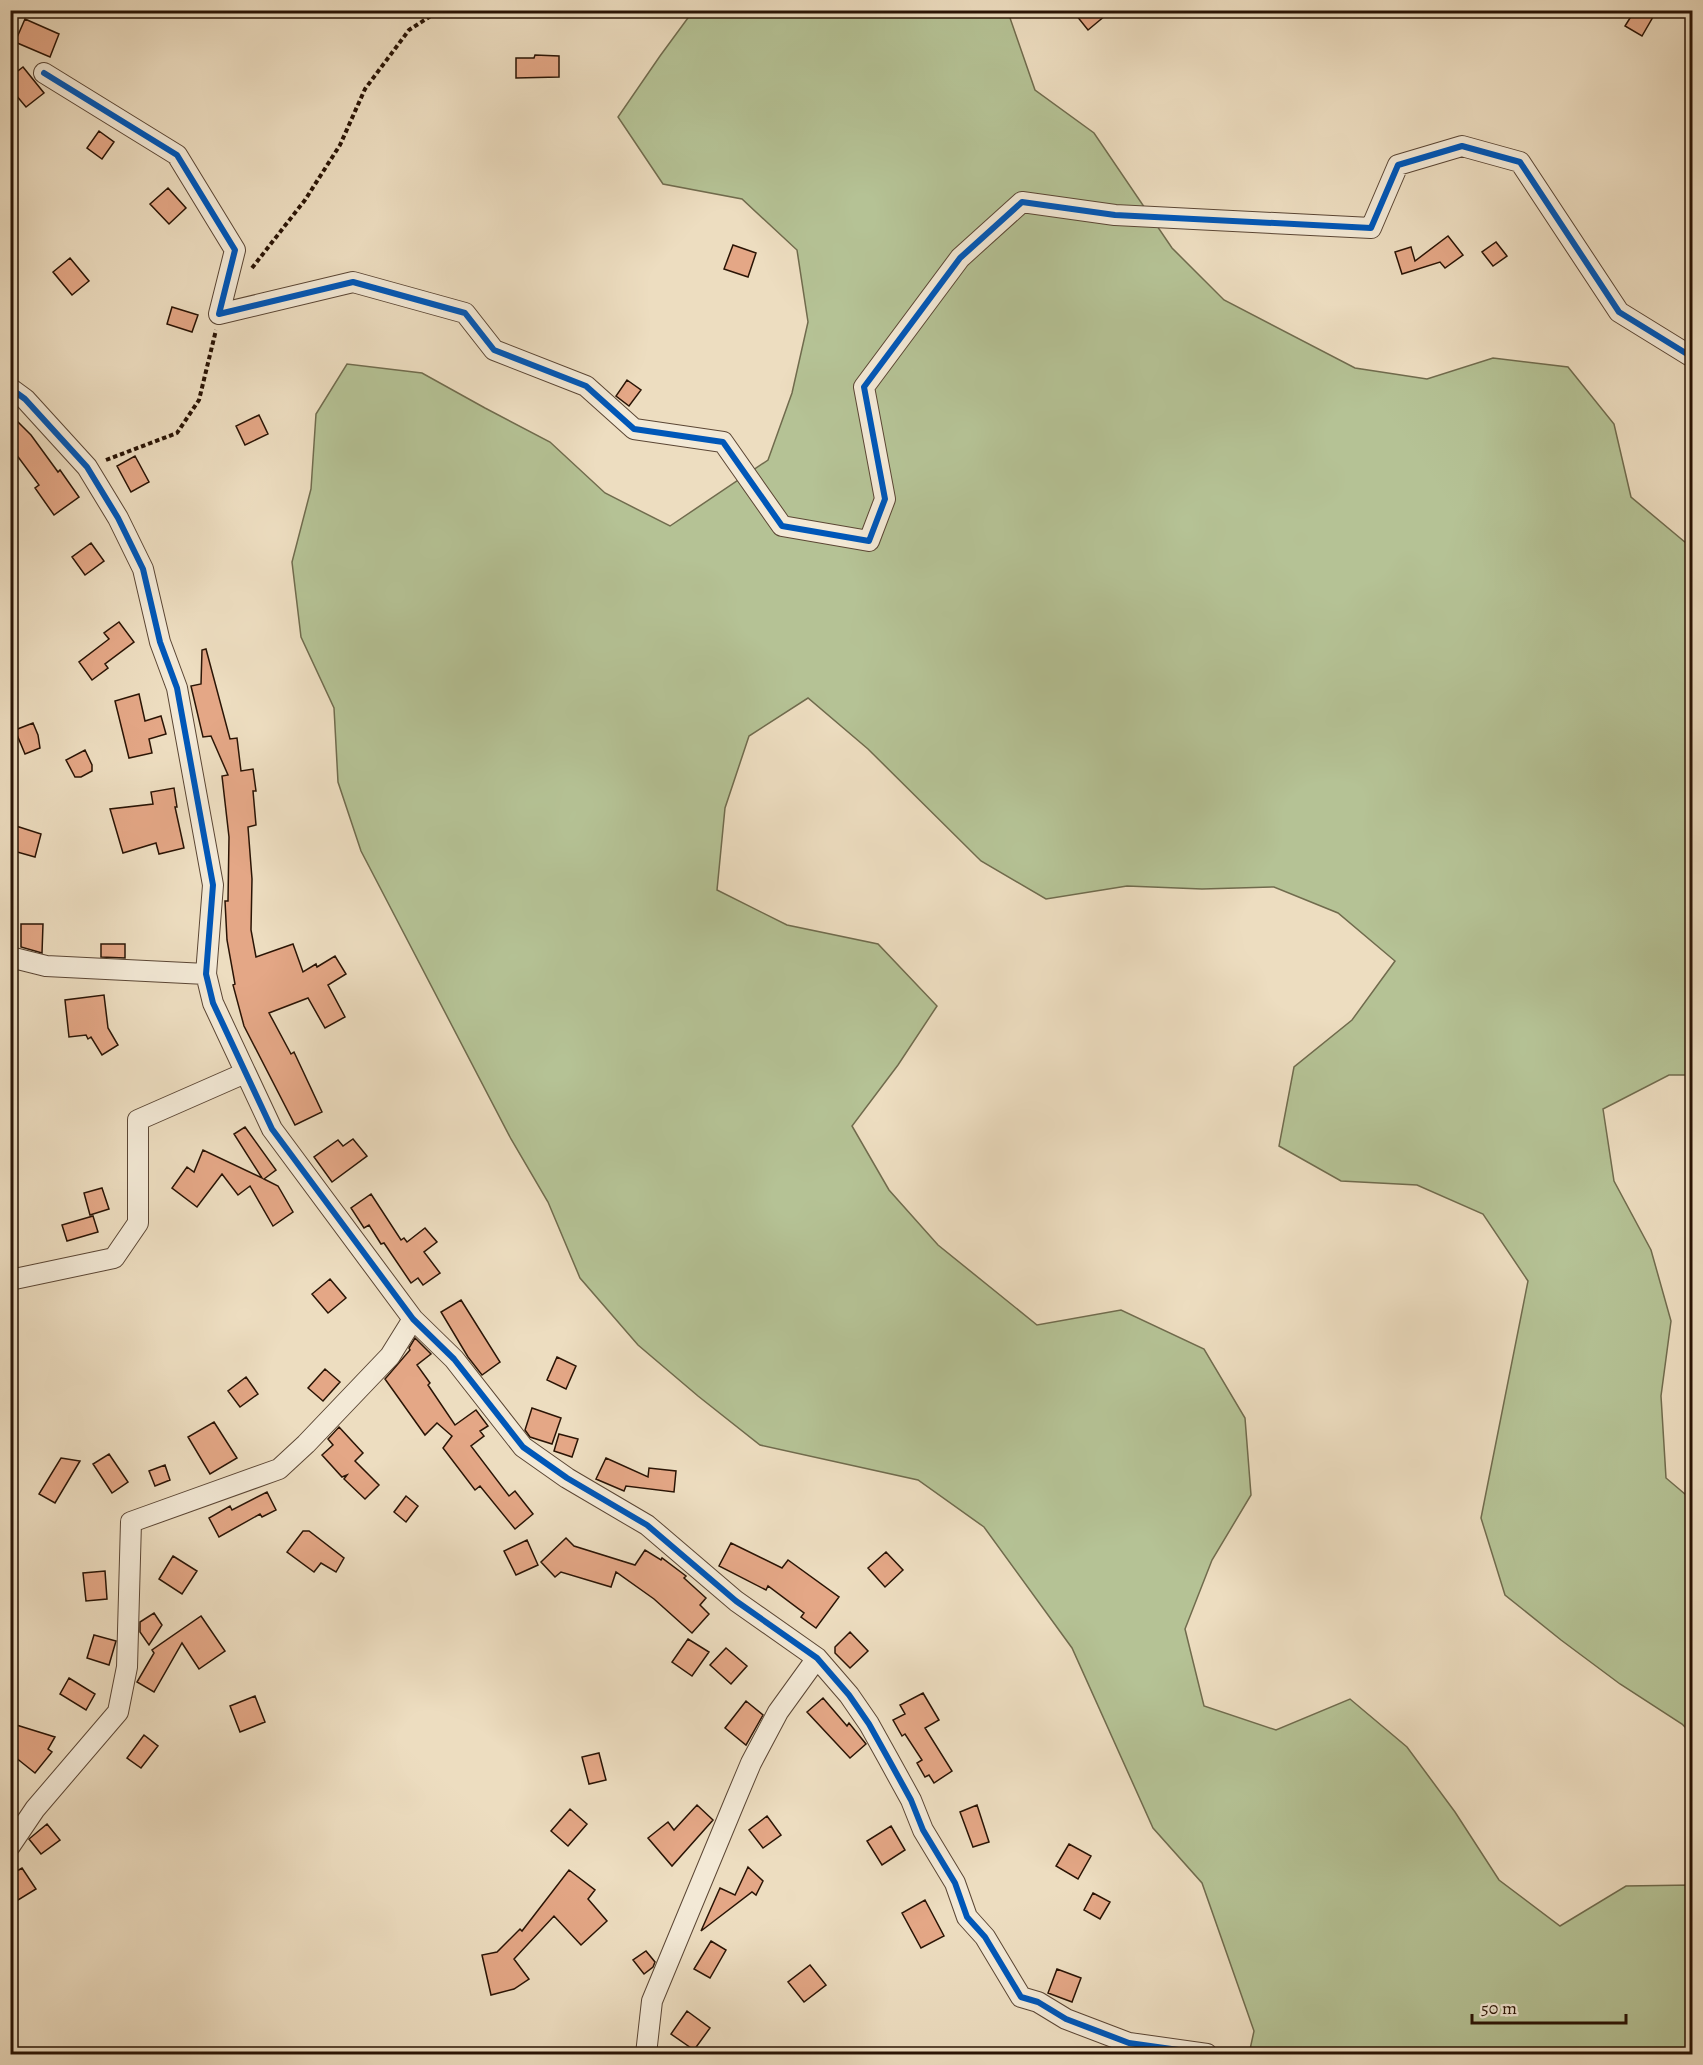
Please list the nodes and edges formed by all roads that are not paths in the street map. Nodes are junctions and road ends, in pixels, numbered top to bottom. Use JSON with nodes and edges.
{"nodes":[{"id":1,"x":44,"y":73,"type":"dead end"},
{"id":2,"x":1692,"y":357,"type":"edge"},
{"id":3,"x":10,"y":388,"type":"edge"},
{"id":4,"x":10,"y":957,"type":"edge"},
{"id":5,"x":206,"y":974,"type":"junction"},
{"id":6,"x":245,"y":1073,"type":"junction"},
{"id":7,"x":10,"y":1281,"type":"edge"},
{"id":8,"x":413,"y":1318,"type":"junction"},
{"id":9,"x":817,"y":1658,"type":"junction"},
{"id":10,"x":10,"y":1845,"type":"edge"},
{"id":11,"x":646,"y":2055,"type":"edge"},
{"id":12,"x":1207,"y":2055,"type":"edge"}],
"edges":[{"from":1,"to":2,"type":"street"},
{"from":3,"to":5,"type":"street"},
{"from":4,"to":5,"type":"street"},
{"from":5,"to":6,"type":"street"},
{"from":6,"to":7,"type":"street"},
{"from":6,"to":8,"type":"street"},
{"from":8,"to":9,"type":"street"},
{"from":8,"to":10,"type":"street"},
{"from":9,"to":11,"type":"street"},
{"from":9,"to":12,"type":"street"}]}
